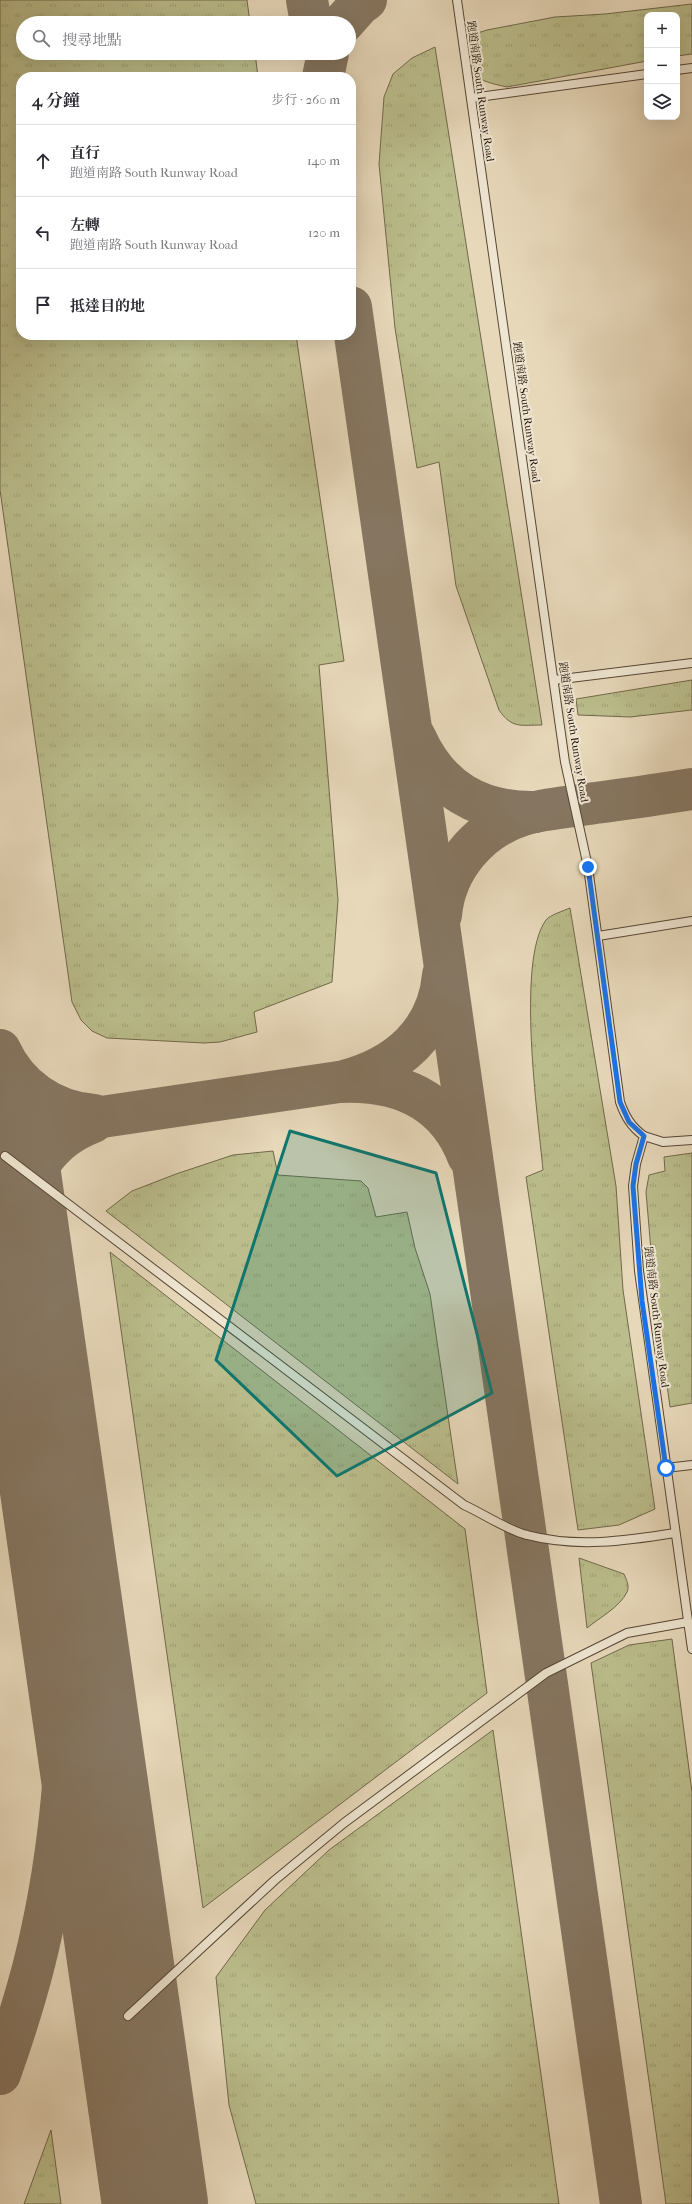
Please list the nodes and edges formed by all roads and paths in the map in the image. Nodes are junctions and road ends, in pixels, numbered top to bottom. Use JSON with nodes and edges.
{"nodes":[{"id":1,"x":457,"y":0,"type":"edge"},
{"id":2,"x":692,"y":68,"type":"edge"},
{"id":3,"x":680,"y":70,"type":"edge"},
{"id":4,"x":644,"y":74,"type":"edge"},
{"id":5,"x":471,"y":98,"type":"junction"},
{"id":6,"x":692,"y":663,"type":"edge"},
{"id":7,"x":554,"y":680,"type":"junction"},
{"id":8,"x":692,"y":921,"type":"edge"},
{"id":9,"x":598,"y":936,"type":"junction"},
{"id":10,"x":644,"y":1136,"type":"junction"},
{"id":11,"x":692,"y":1140,"type":"edge"},
{"id":12,"x":5,"y":1156,"type":"dead end"},
{"id":13,"x":692,"y":1464,"type":"edge"},
{"id":14,"x":666,"y":1468,"type":"junction"},
{"id":15,"x":675,"y":1533,"type":"junction"},
{"id":16,"x":688,"y":1622,"type":"junction"},
{"id":17,"x":692,"y":1649,"type":"edge"},
{"id":18,"x":128,"y":2016,"type":"dead end"}],
"edges":[{"from":1,"to":5,"type":"lane","name":"跑道南路 South Runway Road"},
{"from":2,"to":3,"type":"lane"},
{"from":4,"to":5,"type":"lane"},
{"from":5,"to":7,"type":"lane","name":"跑道南路 South Runway Road"},
{"from":6,"to":7,"type":"lane"},
{"from":7,"to":9,"type":"lane","name":"跑道南路 South Runway Road"},
{"from":8,"to":9,"type":"lane"},
{"from":9,"to":10,"type":"lane","name":"跑道南路 South Runway Road"},
{"from":10,"to":11,"type":"lane"},
{"from":10,"to":14,"type":"lane","name":"跑道南路 South Runway Road"},
{"from":12,"to":15,"type":"lane"},
{"from":13,"to":14,"type":"lane"},
{"from":14,"to":15,"type":"lane","name":"跑道南路 South Runway Road"},
{"from":15,"to":16,"type":"lane","name":"跑道南路 South Runway Road"},
{"from":16,"to":17,"type":"lane","name":"跑道南路 South Runway Road"},
{"from":16,"to":18,"type":"lane"}]}
